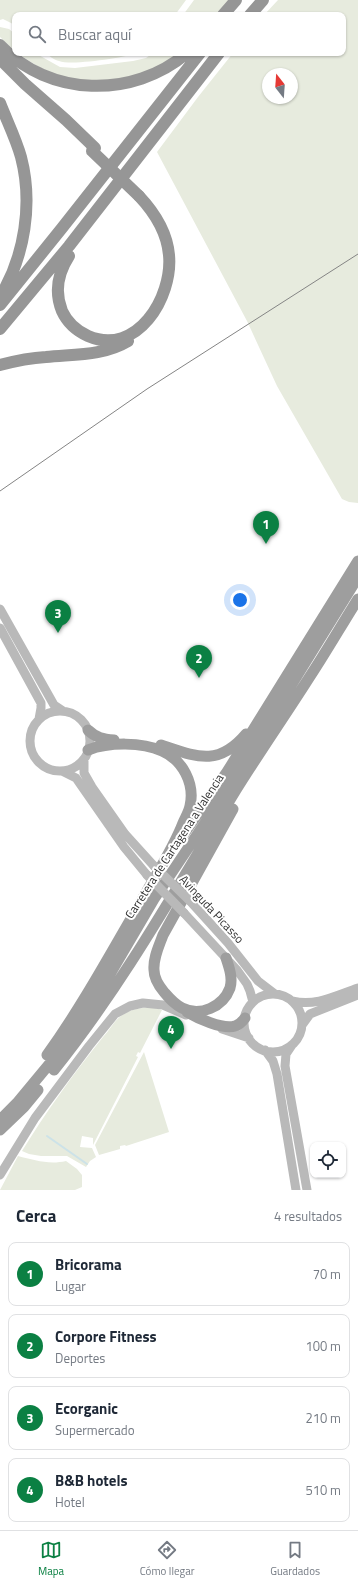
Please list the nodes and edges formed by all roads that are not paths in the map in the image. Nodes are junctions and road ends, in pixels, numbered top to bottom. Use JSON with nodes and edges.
{"nodes":[{"id":1,"x":236,"y":0,"type":"edge"},
{"id":2,"x":244,"y":0,"type":"edge"},
{"id":3,"x":263,"y":0,"type":"edge"},
{"id":4,"x":226,"y":12,"type":"edge"},
{"id":5,"x":234,"y":12,"type":"edge"},
{"id":6,"x":253,"y":12,"type":"edge"},
{"id":7,"x":0,"y":45,"type":"edge"},
{"id":8,"x":12,"y":55,"type":"edge"},
{"id":9,"x":13,"y":56,"type":"edge"},
{"id":10,"x":183,"y":56,"type":"edge"},
{"id":11,"x":198,"y":56,"type":"edge"},
{"id":12,"x":216,"y":56,"type":"edge"},
{"id":13,"x":0,"y":58,"type":"edge"},
{"id":14,"x":0,"y":64,"type":"edge"},
{"id":15,"x":0,"y":103,"type":"edge"},
{"id":16,"x":93,"y":150,"type":"junction"},
{"id":17,"x":141,"y":194,"type":"junction"},
{"id":18,"x":86,"y":225,"type":"junction"},
{"id":19,"x":0,"y":297,"type":"edge"},
{"id":20,"x":0,"y":305,"type":"edge"},
{"id":21,"x":0,"y":329,"type":"edge"},
{"id":22,"x":0,"y":365,"type":"edge"},
{"id":23,"x":358,"y":561,"type":"edge"},
{"id":24,"x":358,"y":577,"type":"edge"},
{"id":25,"x":358,"y":599,"type":"edge"},
{"id":26,"x":0,"y":609,"type":"edge"},
{"id":27,"x":0,"y":628,"type":"edge"},
{"id":28,"x":63,"y":711,"type":"junction"},
{"id":29,"x":285,"y":715,"type":"junction"},
{"id":30,"x":39,"y":719,"type":"junction"},
{"id":31,"x":258,"y":720,"type":"junction"},
{"id":32,"x":88,"y":730,"type":"junction"},
{"id":33,"x":86,"y":754,"type":"junction"},
{"id":34,"x":62,"y":771,"type":"junction"},
{"id":35,"x":159,"y":864,"type":"junction"},
{"id":36,"x":226,"y":958,"type":"junction"},
{"id":37,"x":358,"y":988,"type":"edge"},
{"id":38,"x":275,"y":994,"type":"junction"},
{"id":39,"x":358,"y":995,"type":"edge"},
{"id":40,"x":292,"y":1001,"type":"junction"},
{"id":41,"x":253,"y":1002,"type":"junction"},
{"id":42,"x":179,"y":1006,"type":"junction"},
{"id":43,"x":245,"y":1018,"type":"junction"},
{"id":44,"x":302,"y":1025,"type":"junction"},
{"id":45,"x":249,"y":1038,"type":"junction"},
{"id":46,"x":292,"y":1044,"type":"junction"},
{"id":47,"x":265,"y":1050,"type":"junction"},
{"id":48,"x":24,"y":1107,"type":"junction"},
{"id":49,"x":0,"y":1111,"type":"edge"},
{"id":50,"x":0,"y":1120,"type":"edge"},
{"id":51,"x":0,"y":1130,"type":"edge"},
{"id":52,"x":0,"y":1135,"type":"edge"},
{"id":53,"x":0,"y":1175,"type":"edge"},
{"id":54,"x":296,"y":1190,"type":"edge"},
{"id":55,"x":307,"y":1190,"type":"edge"}],
"edges":[{"from":1,"to":4,"type":"highway"},
{"from":2,"to":5,"type":"highway"},
{"from":3,"to":6,"type":"highway"},
{"from":7,"to":8,"type":"highway"},
{"from":9,"to":10,"type":"highway"},
{"from":11,"to":20,"type":"highway"},
{"from":12,"to":18,"type":"highway"},
{"from":13,"to":16,"type":"highway"},
{"from":14,"to":16,"type":"highway"},
{"from":15,"to":19,"type":"highway"},
{"from":16,"to":17,"type":"highway","bridge":true},
{"from":17,"to":18,"type":"highway"},
{"from":17,"to":22,"type":"highway"},
{"from":18,"to":21,"type":"highway"},
{"from":23,"to":31,"type":"highway"},
{"from":24,"to":50,"type":"highway","name":"Carretera de Cartagena a Valencia"},
{"from":25,"to":29,"type":"highway","name":"Carretera de Cartagena a Valencia"},
{"from":26,"to":28,"type":"main road"},
{"from":27,"to":30,"type":"main road"},
{"from":28,"to":30,"type":"main road"},
{"from":28,"to":32,"type":"main road"},
{"from":29,"to":42,"type":"highway"},
{"from":29,"to":48,"type":"highway","name":"Carretera de Cartagena a Valencia"},
{"from":30,"to":34,"type":"main road"},
{"from":31,"to":32,"type":"highway"},
{"from":31,"to":35,"type":"highway"},
{"from":32,"to":33,"type":"main road"},
{"from":33,"to":34,"type":"main road"},
{"from":33,"to":35,"type":"main road","name":"Avinguda Picasso"},
{"from":33,"to":35,"type":"highway"},
{"from":34,"to":36,"type":"main road","name":"Avinguda Picasso","bridge":true},
{"from":35,"to":38,"type":"main road","name":"Avinguda Picasso","bridge":true},
{"from":35,"to":49,"type":"highway"},
{"from":36,"to":41,"type":"main road","name":"Avinguda Picasso"},
{"from":36,"to":42,"type":"highway"},
{"from":37,"to":40,"type":"main road"},
{"from":38,"to":40,"type":"main road"},
{"from":38,"to":41,"type":"main road"},
{"from":39,"to":44,"type":"main road"},
{"from":40,"to":44,"type":"main road"},
{"from":41,"to":43,"type":"main road"},
{"from":42,"to":43,"type":"highway"},
{"from":43,"to":45,"type":"main road"},
{"from":44,"to":46,"type":"main road"},
{"from":45,"to":47,"type":"main road"},
{"from":45,"to":53,"type":"main road"},
{"from":46,"to":47,"type":"main road"},
{"from":46,"to":55,"type":"main road"},
{"from":47,"to":54,"type":"main road"},
{"from":48,"to":51,"type":"highway","name":"Carretera de Cartagena a Valencia"},
{"from":48,"to":52,"type":"highway"}]}
